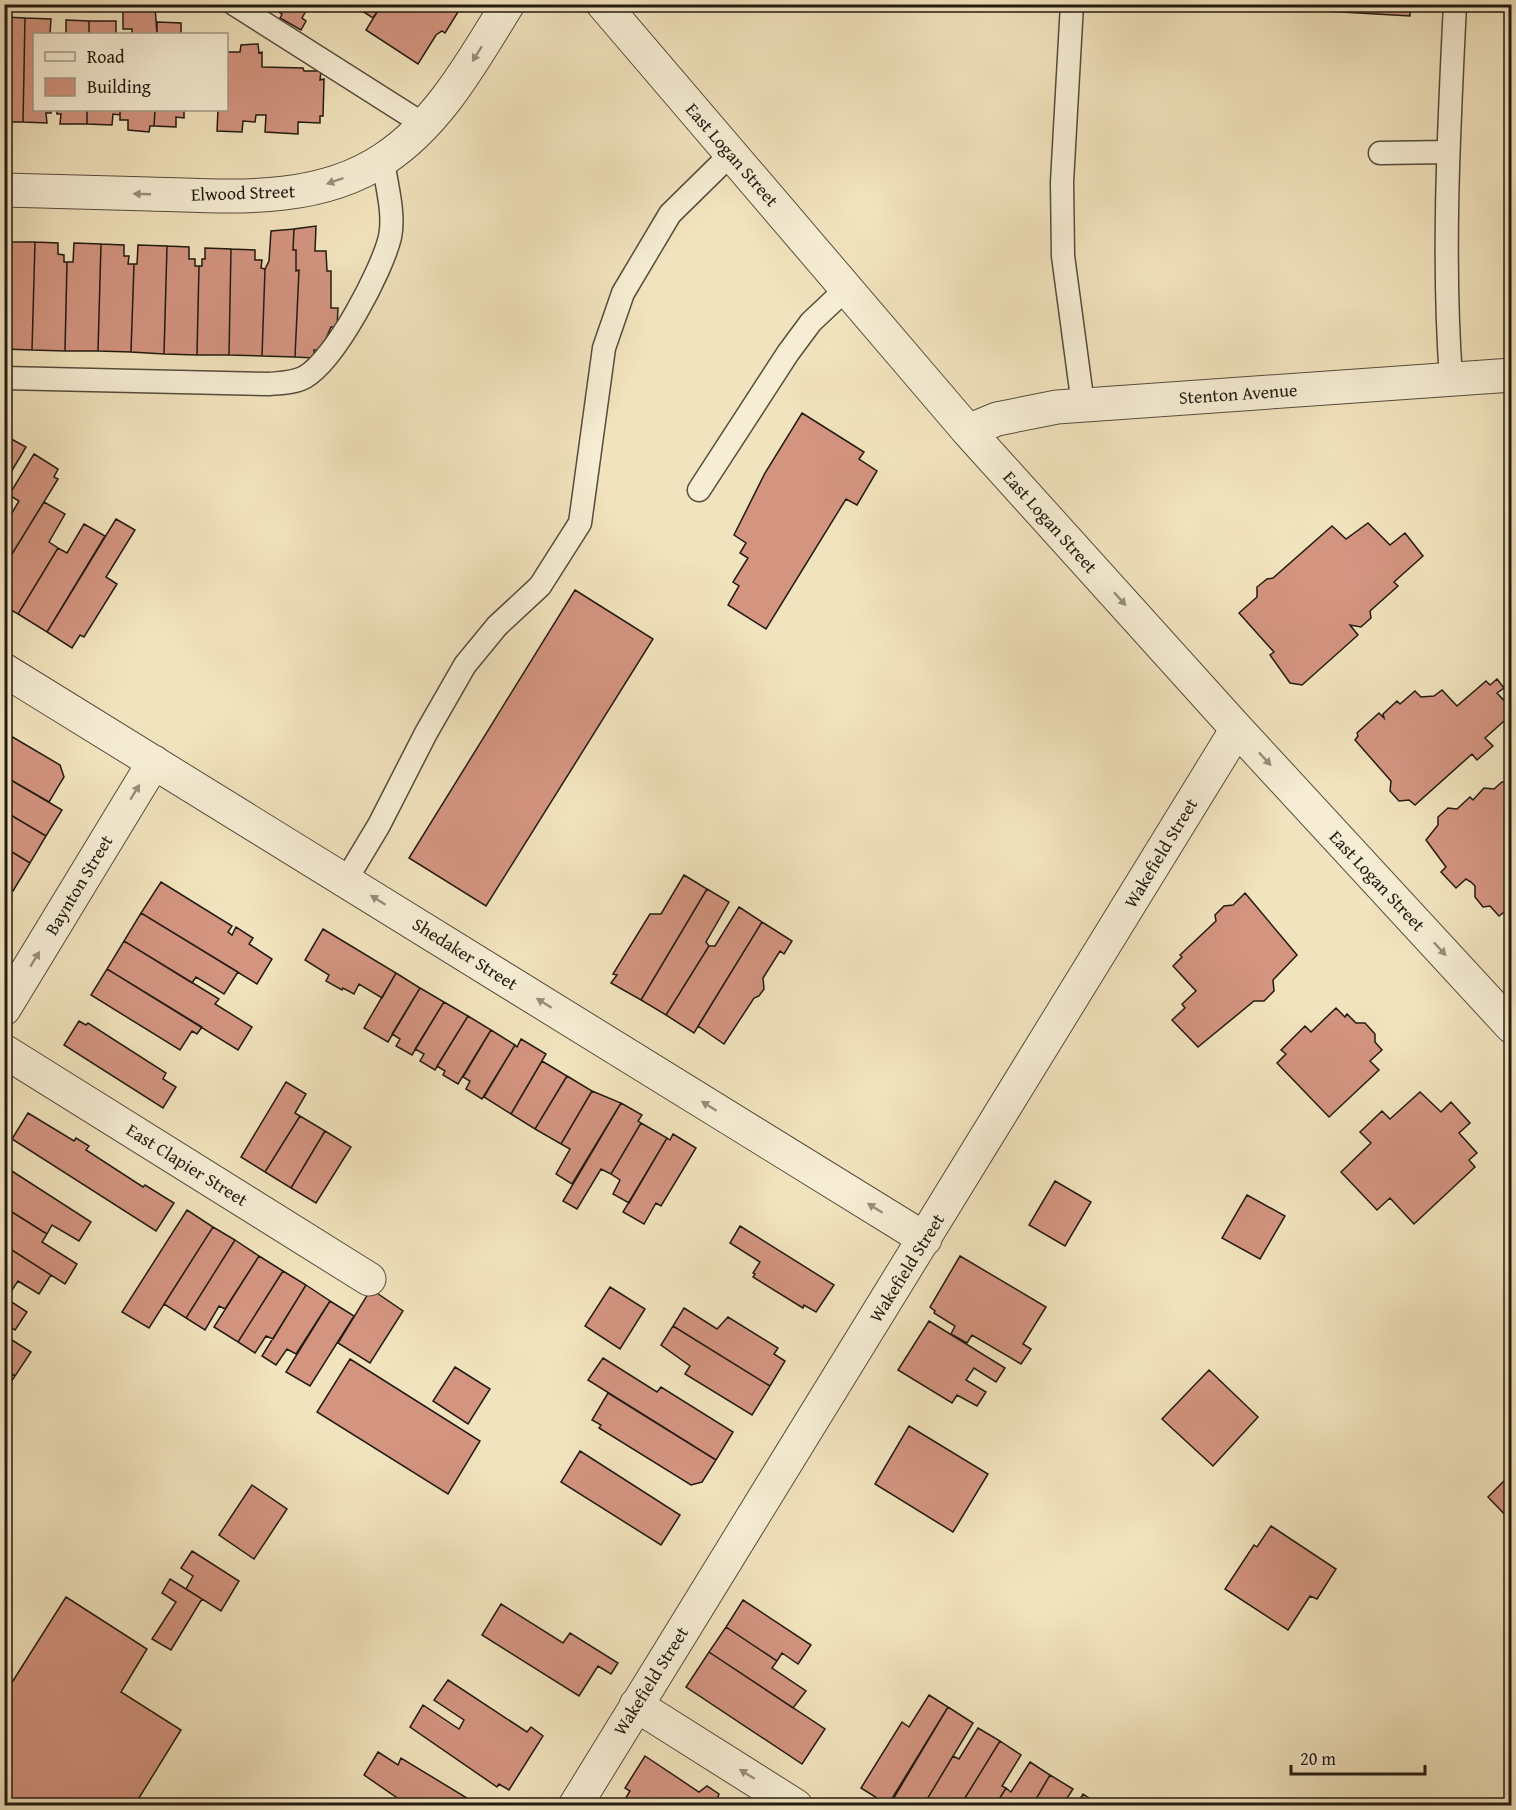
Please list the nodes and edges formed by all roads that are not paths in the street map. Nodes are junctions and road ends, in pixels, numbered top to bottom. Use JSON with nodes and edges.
{"nodes":[{"id":1,"x":234,"y":4,"type":"edge"},
{"id":2,"x":508,"y":4,"type":"edge"},
{"id":3,"x":603,"y":4,"type":"edge"},
{"id":4,"x":1072,"y":4,"type":"edge"},
{"id":5,"x":1455,"y":4,"type":"edge"},
{"id":6,"x":423,"y":124,"type":"junction"},
{"id":7,"x":1448,"y":152,"type":"junction"},
{"id":8,"x":1380,"y":153,"type":"dead end"},
{"id":9,"x":731,"y":154,"type":"junction"},
{"id":10,"x":383,"y":160,"type":"junction"},
{"id":11,"x":4,"y":190,"type":"edge"},
{"id":12,"x":846,"y":289,"type":"junction"},
{"id":13,"x":1512,"y":375,"type":"edge"},
{"id":14,"x":4,"y":378,"type":"edge"},
{"id":15,"x":1451,"y":378,"type":"junction"},
{"id":16,"x":1083,"y":405,"type":"junction"},
{"id":17,"x":968,"y":431,"type":"junction"},
{"id":18,"x":699,"y":490,"type":"dead end"},
{"id":19,"x":4,"y":670,"type":"edge"},
{"id":20,"x":1237,"y":729,"type":"junction"},
{"id":21,"x":154,"y":762,"type":"junction"},
{"id":22,"x":346,"y":880,"type":"junction"},
{"id":23,"x":4,"y":1009,"type":"edge"},
{"id":24,"x":1512,"y":1027,"type":"edge"},
{"id":25,"x":4,"y":1051,"type":"edge"},
{"id":26,"x":925,"y":1239,"type":"junction"},
{"id":27,"x":369,"y":1279,"type":"dead end"},
{"id":28,"x":636,"y":1705,"type":"junction"},
{"id":29,"x":575,"y":1806,"type":"edge"},
{"id":30,"x":796,"y":1806,"type":"edge"}],
"edges":[{"from":1,"to":6,"type":"lane"},
{"from":2,"to":6,"type":"street","name":"Elwood Street","one_way":true},
{"from":3,"to":9,"type":"street","name":"East Logan Street"},
{"from":4,"to":16,"type":"lane"},
{"from":5,"to":7,"type":"lane"},
{"from":6,"to":10,"type":"street","name":"Elwood Street"},
{"from":7,"to":8,"type":"lane"},
{"from":7,"to":15,"type":"lane"},
{"from":9,"to":12,"type":"street","name":"East Logan Street"},
{"from":9,"to":22,"type":"lane"},
{"from":10,"to":11,"type":"street","name":"Elwood Street","one_way":true},
{"from":10,"to":14,"type":"lane"},
{"from":12,"to":17,"type":"street","name":"East Logan Street"},
{"from":12,"to":18,"type":"lane"},
{"from":13,"to":15,"type":"street","name":"Stenton Avenue"},
{"from":15,"to":16,"type":"street","name":"Stenton Avenue"},
{"from":16,"to":17,"type":"street","name":"Stenton Avenue"},
{"from":17,"to":20,"type":"street","name":"East Logan Street","one_way":true},
{"from":19,"to":21,"type":"street","name":"Shedaker Street"},
{"from":20,"to":24,"type":"street","name":"East Logan Street","one_way":true},
{"from":20,"to":26,"type":"street","name":"Wakefield Street"},
{"from":21,"to":22,"type":"street","name":"Shedaker Street"},
{"from":23,"to":21,"type":"street","name":"Baynton Street","one_way":true},
{"from":26,"to":22,"type":"street","name":"Shedaker Street","one_way":true},
{"from":25,"to":27,"type":"street","name":"East Clapier Street"},
{"from":26,"to":28,"type":"street","name":"Wakefield Street"},
{"from":28,"to":29,"type":"street","name":"Wakefield Street"},
{"from":30,"to":28,"type":"street","one_way":true}]}
